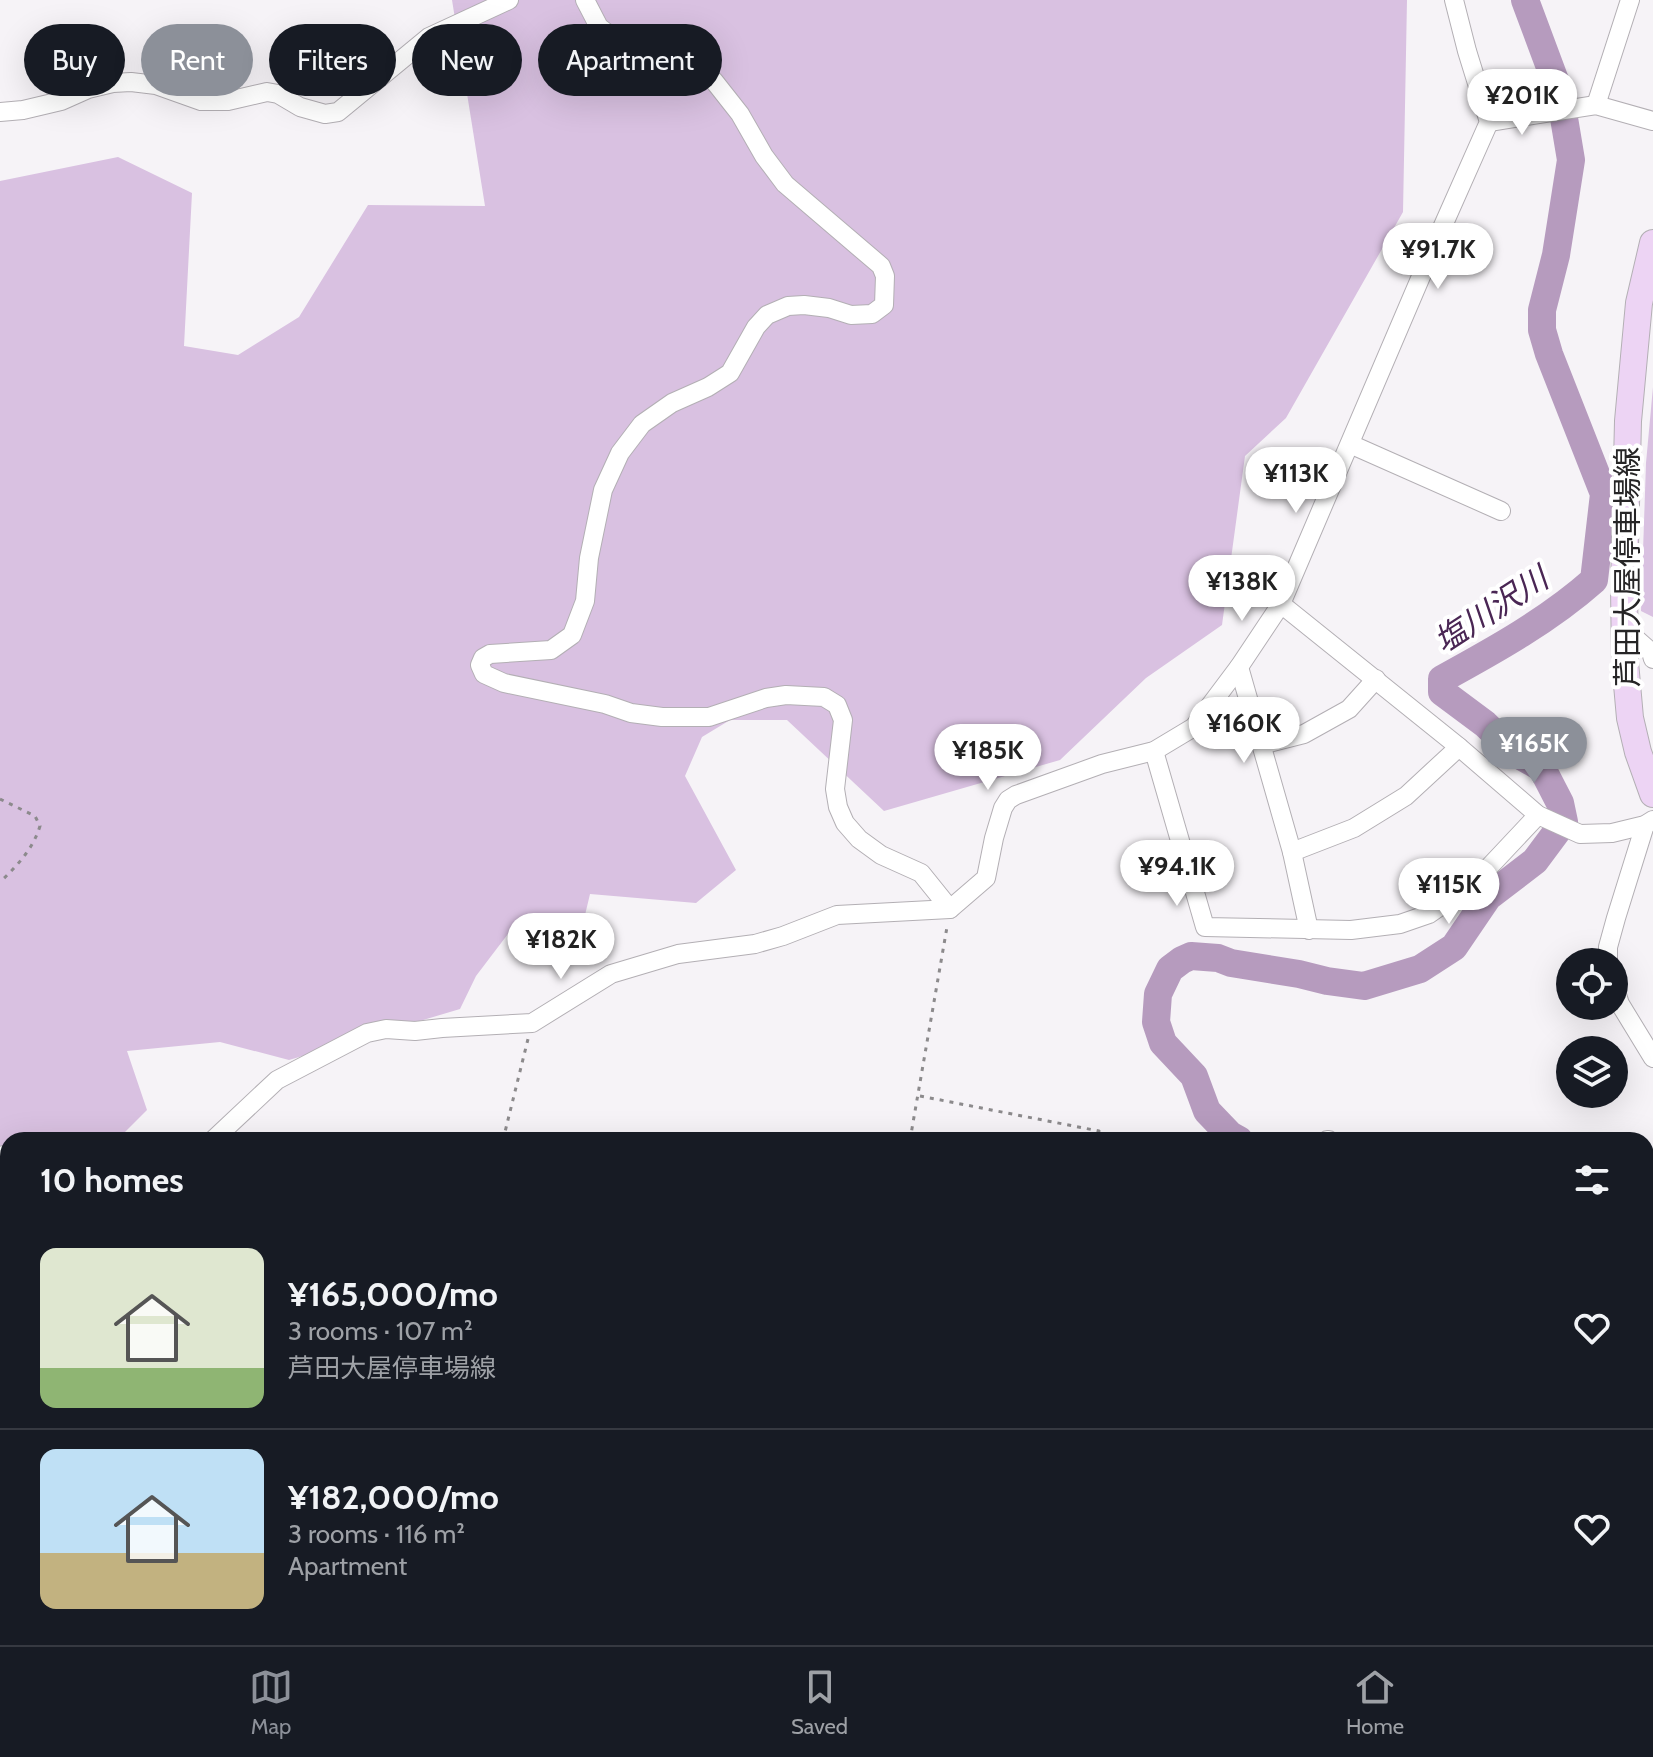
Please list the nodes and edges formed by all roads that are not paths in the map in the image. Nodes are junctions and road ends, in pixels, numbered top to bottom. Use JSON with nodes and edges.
{"nodes":[{"id":1,"x":509,"y":0,"type":"edge"},
{"id":2,"x":585,"y":0,"type":"edge"},
{"id":3,"x":1454,"y":0,"type":"edge"},
{"id":4,"x":1630,"y":0,"type":"edge"},
{"id":5,"x":1589,"y":106,"type":"junction"},
{"id":6,"x":0,"y":112,"type":"edge"},
{"id":7,"x":1653,"y":121,"type":"edge"},
{"id":8,"x":1489,"y":122,"type":"junction"},
{"id":9,"x":1653,"y":243,"type":"edge"},
{"id":10,"x":1350,"y":444,"type":"junction"},
{"id":11,"x":1501,"y":511,"type":"dead end"},
{"id":12,"x":1281,"y":604,"type":"junction"},
{"id":13,"x":1625,"y":629,"type":"junction"},
{"id":14,"x":1653,"y":659,"type":"edge"},
{"id":15,"x":1239,"y":667,"type":"junction"},
{"id":16,"x":1376,"y":679,"type":"junction"},
{"id":17,"x":1261,"y":745,"type":"junction"},
{"id":18,"x":1459,"y":747,"type":"junction"},
{"id":19,"x":1154,"y":751,"type":"junction"},
{"id":20,"x":1653,"y":794,"type":"edge"},
{"id":21,"x":1538,"y":815,"type":"junction"},
{"id":22,"x":1649,"y":823,"type":"edge"},
{"id":23,"x":1292,"y":852,"type":"junction"},
{"id":24,"x":950,"y":909,"type":"junction"},
{"id":25,"x":1309,"y":930,"type":"junction"},
{"id":26,"x":1608,"y":948,"type":"edge"},
{"id":27,"x":1628,"y":1017,"type":"edge"},
{"id":28,"x":1653,"y":1058,"type":"edge"},
{"id":29,"x":222,"y":1132,"type":"edge"}],
"edges":[{"from":1,"to":6,"type":"street"},
{"from":2,"to":24,"type":"street"},
{"from":3,"to":8,"type":"street"},
{"from":4,"to":5,"type":"street"},
{"from":5,"to":7,"type":"street"},
{"from":5,"to":8,"type":"street"},
{"from":8,"to":10,"type":"street"},
{"from":9,"to":13,"type":"main road","name":"芦田大屋停車場線"},
{"from":10,"to":11,"type":"street"},
{"from":10,"to":12,"type":"street"},
{"from":12,"to":15,"type":"street"},
{"from":12,"to":16,"type":"street"},
{"from":13,"to":14,"type":"street"},
{"from":13,"to":20,"type":"main road","name":"芦田大屋停車場線"},
{"from":15,"to":17,"type":"street"},
{"from":15,"to":19,"type":"street"},
{"from":16,"to":17,"type":"street"},
{"from":16,"to":18,"type":"street"},
{"from":17,"to":23,"type":"street"},
{"from":18,"to":21,"type":"street"},
{"from":18,"to":23,"type":"street"},
{"from":19,"to":24,"type":"street"},
{"from":19,"to":25,"type":"street"},
{"from":21,"to":22,"type":"street"},
{"from":21,"to":25,"type":"street"},
{"from":22,"to":26,"type":"street"},
{"from":23,"to":25,"type":"street"},
{"from":24,"to":29,"type":"street"},
{"from":27,"to":28,"type":"street"}]}
